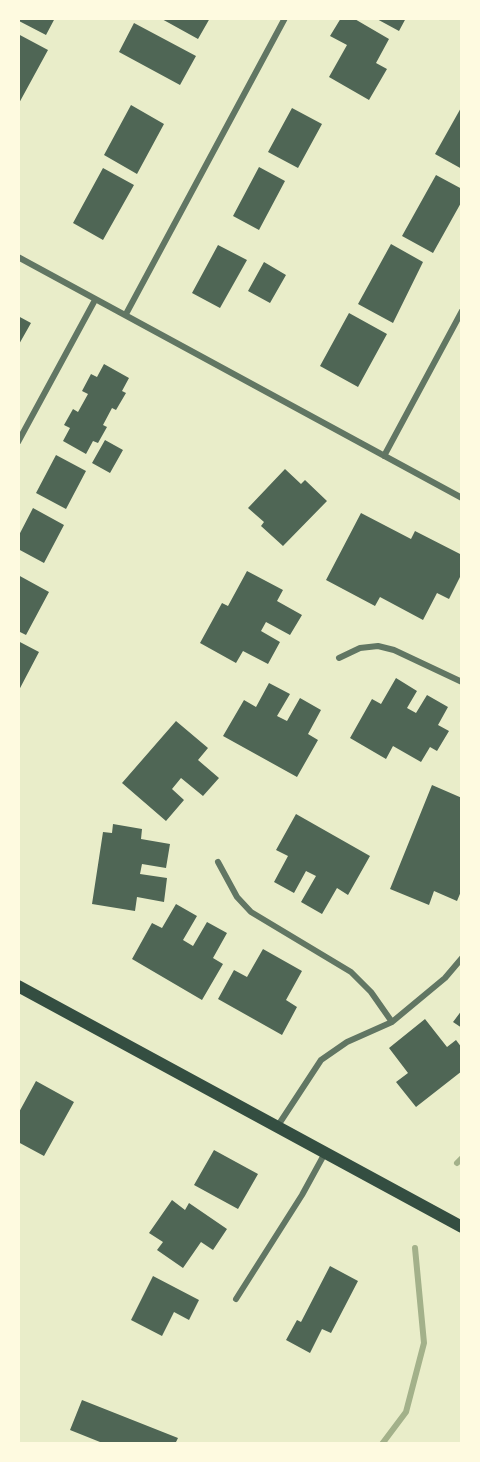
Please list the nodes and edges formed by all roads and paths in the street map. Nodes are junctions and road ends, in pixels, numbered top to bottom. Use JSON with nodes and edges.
{"nodes":[{"id":1,"x":285,"y":18,"type":"edge"},
{"id":2,"x":18,"y":257,"type":"edge"},
{"id":3,"x":95,"y":300,"type":"junction"},
{"id":4,"x":462,"y":311,"type":"edge"},
{"id":5,"x":126,"y":314,"type":"junction"},
{"id":6,"x":18,"y":442,"type":"edge"},
{"id":7,"x":384,"y":456,"type":"junction"},
{"id":8,"x":462,"y":498,"type":"edge"},
{"id":9,"x":339,"y":658,"type":"dead end"},
{"id":10,"x":462,"y":682,"type":"edge"},
{"id":11,"x":218,"y":862,"type":"dead end"},
{"id":12,"x":462,"y":958,"type":"edge"},
{"id":13,"x":18,"y":986,"type":"edge"},
{"id":14,"x":392,"y":1022,"type":"junction"},
{"id":15,"x":277,"y":1127,"type":"junction"},
{"id":16,"x":325,"y":1153,"type":"junction"},
{"id":17,"x":462,"y":1227,"type":"edge"},
{"id":18,"x":236,"y":1299,"type":"dead end"}],
"edges":[{"from":1,"to":5,"type":"street"},
{"from":2,"to":3,"type":"street"},
{"from":3,"to":5,"type":"street"},
{"from":3,"to":6,"type":"street"},
{"from":4,"to":7,"type":"street"},
{"from":5,"to":7,"type":"street"},
{"from":7,"to":8,"type":"street"},
{"from":9,"to":10,"type":"street"},
{"from":11,"to":14,"type":"street"},
{"from":12,"to":14,"type":"street"},
{"from":13,"to":15,"type":"main road"},
{"from":14,"to":15,"type":"street"},
{"from":15,"to":16,"type":"main road"},
{"from":16,"to":17,"type":"main road"},
{"from":16,"to":18,"type":"street"}]}
